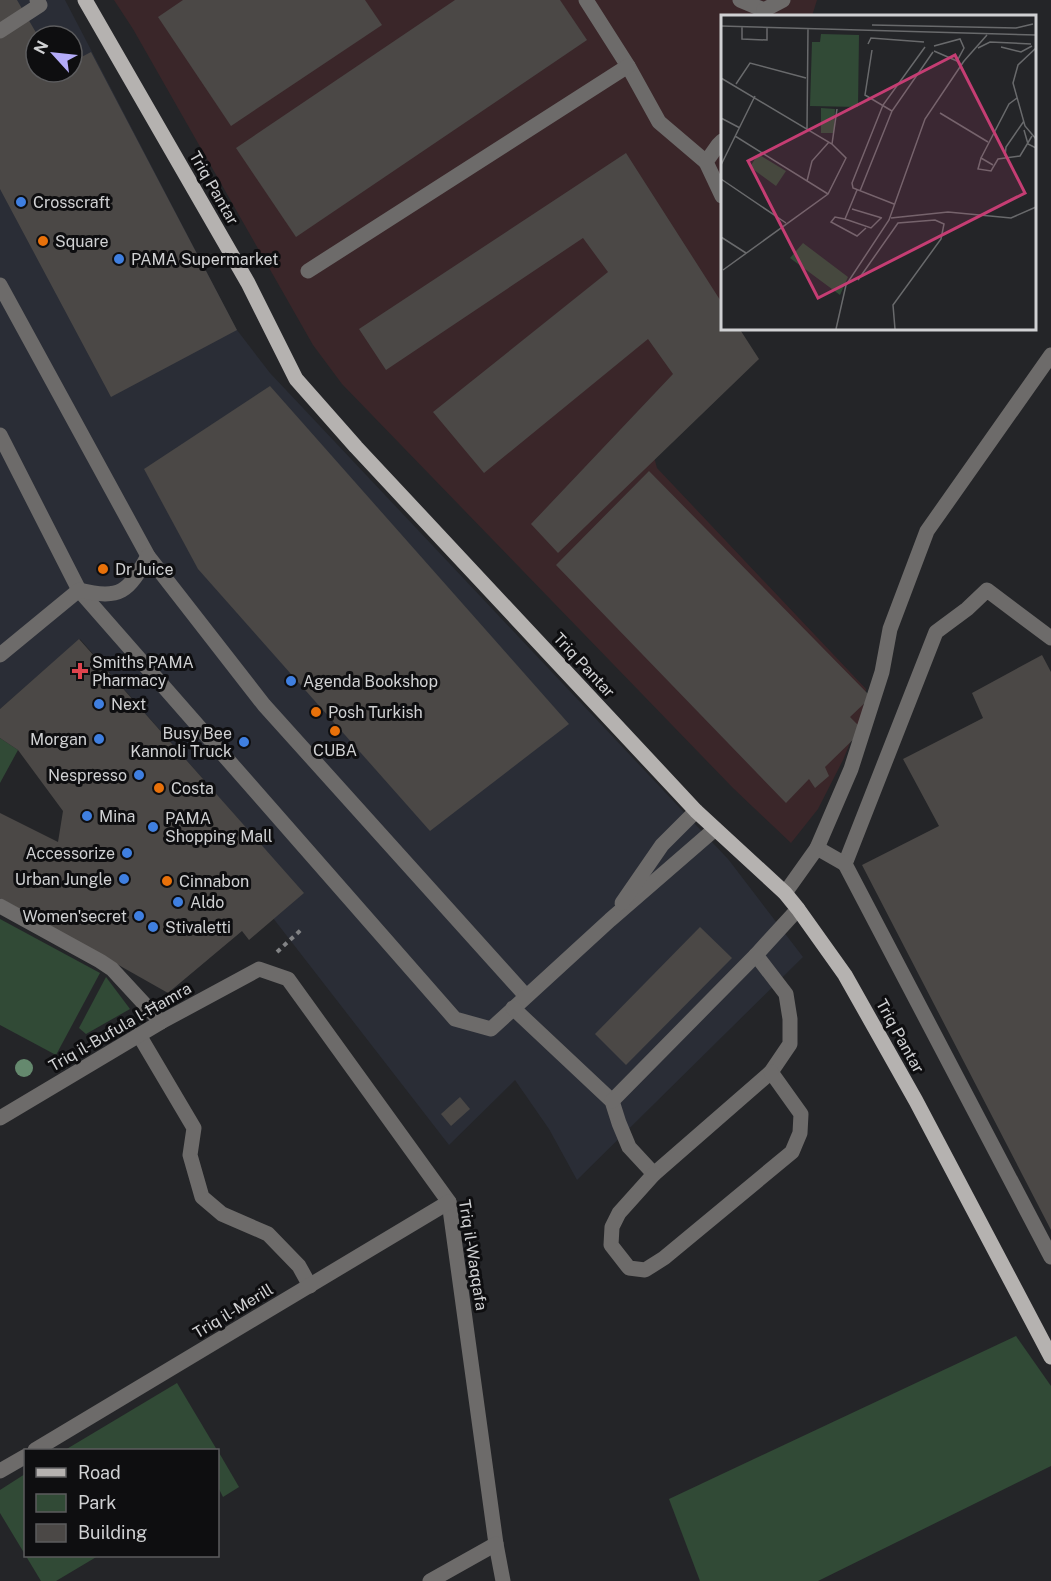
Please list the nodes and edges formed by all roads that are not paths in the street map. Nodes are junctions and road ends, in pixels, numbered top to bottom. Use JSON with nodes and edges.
{"nodes":[{"id":1,"x":37,"y":0,"type":"edge"},
{"id":2,"x":85,"y":0,"type":"edge"},
{"id":3,"x":586,"y":0,"type":"edge"},
{"id":4,"x":740,"y":0,"type":"edge"},
{"id":5,"x":783,"y":0,"type":"edge"},
{"id":6,"x":764,"y":13,"type":"edge"},
{"id":7,"x":0,"y":31,"type":"edge"},
{"id":8,"x":628,"y":66,"type":"junction"},
{"id":9,"x":721,"y":143,"type":"edge"},
{"id":10,"x":706,"y":162,"type":"junction"},
{"id":11,"x":721,"y":192,"type":"edge"},
{"id":12,"x":308,"y":271,"type":"dead end"},
{"id":13,"x":0,"y":285,"type":"edge"},
{"id":14,"x":1051,"y":355,"type":"edge"},
{"id":15,"x":0,"y":435,"type":"edge"},
{"id":16,"x":148,"y":556,"type":"junction"},
{"id":17,"x":80,"y":590,"type":"junction"},
{"id":18,"x":1051,"y":638,"type":"edge"},
{"id":19,"x":0,"y":655,"type":"edge"},
{"id":20,"x":696,"y":811,"type":"junction"},
{"id":21,"x":715,"y":829,"type":"junction"},
{"id":22,"x":817,"y":848,"type":"junction"},
{"id":23,"x":845,"y":864,"type":"junction"},
{"id":24,"x":785,"y":893,"type":"junction"},
{"id":25,"x":0,"y":906,"type":"edge"},
{"id":26,"x":798,"y":909,"type":"junction"},
{"id":27,"x":610,"y":920,"type":"junction"},
{"id":28,"x":756,"y":955,"type":"junction"},
{"id":29,"x":259,"y":969,"type":"joint"},
{"id":30,"x":526,"y":996,"type":"junction"},
{"id":31,"x":513,"y":1008,"type":"junction"},
{"id":32,"x":161,"y":1022,"type":"junction"},
{"id":33,"x":139,"y":1035,"type":"junction"},
{"id":34,"x":771,"y":1072,"type":"junction"},
{"id":35,"x":612,"y":1101,"type":"junction"},
{"id":36,"x":0,"y":1118,"type":"edge"},
{"id":37,"x":654,"y":1174,"type":"junction"},
{"id":38,"x":449,"y":1202,"type":"junction"},
{"id":39,"x":1051,"y":1257,"type":"edge"},
{"id":40,"x":310,"y":1286,"type":"junction"},
{"id":41,"x":1051,"y":1358,"type":"edge"},
{"id":42,"x":37,"y":1449,"type":"edge"},
{"id":43,"x":24,"y":1457,"type":"edge"},
{"id":44,"x":0,"y":1471,"type":"edge"},
{"id":45,"x":496,"y":1544,"type":"junction"},
{"id":46,"x":430,"y":1581,"type":"edge"},
{"id":47,"x":503,"y":1581,"type":"edge"}],
"edges":[{"from":1,"to":7,"type":"street"},
{"from":2,"to":20,"type":"main road","name":"Triq Pantar"},
{"from":3,"to":8,"type":"street"},
{"from":4,"to":6,"type":"street"},
{"from":5,"to":6,"type":"street"},
{"from":8,"to":10,"type":"street"},
{"from":8,"to":12,"type":"street"},
{"from":9,"to":10,"type":"street"},
{"from":10,"to":11,"type":"street"},
{"from":13,"to":16,"type":"street"},
{"from":14,"to":22,"type":"street"},
{"from":15,"to":17,"type":"street"},
{"from":16,"to":17,"type":"street"},
{"from":16,"to":30,"type":"street"},
{"from":17,"to":19,"type":"street"},
{"from":17,"to":31,"type":"street"},
{"from":18,"to":23,"type":"street"},
{"from":20,"to":21,"type":"main road","name":"Triq Pantar"},
{"from":20,"to":27,"type":"street"},
{"from":21,"to":24,"type":"main road","name":"Triq Pantar"},
{"from":21,"to":27,"type":"street"},
{"from":22,"to":23,"type":"street"},
{"from":22,"to":24,"type":"street"},
{"from":23,"to":39,"type":"street"},
{"from":24,"to":26,"type":"main road","name":"Triq Pantar"},
{"from":25,"to":32,"type":"street"},
{"from":26,"to":28,"type":"street"},
{"from":26,"to":41,"type":"main road","name":"Triq Pantar"},
{"from":27,"to":30,"type":"street"},
{"from":28,"to":34,"type":"street"},
{"from":28,"to":35,"type":"street"},
{"from":29,"to":32,"type":"street","name":"Triq il-Bufula l-Ħamra"},
{"from":29,"to":38,"type":"street","name":"Triq il-Waqqafa"},
{"from":30,"to":31,"type":"street"},
{"from":31,"to":35,"type":"street"},
{"from":32,"to":33,"type":"street","name":"Triq il-Bufula l-Ħamra"},
{"from":33,"to":36,"type":"street","name":"Triq il-Bufula l-Ħamra"},
{"from":33,"to":40,"type":"street"},
{"from":34,"to":37,"type":"street"},
{"from":34,"to":37,"type":"street"},
{"from":35,"to":37,"type":"street"},
{"from":38,"to":40,"type":"street","name":"Triq il-Merill"},
{"from":38,"to":45,"type":"street","name":"Triq il-Waqqafa"},
{"from":40,"to":42,"type":"street","name":"Triq il-Merill"},
{"from":43,"to":44,"type":"street"},
{"from":45,"to":46,"type":"street"},
{"from":45,"to":47,"type":"street","name":"Triq il-Waqqafa"}]}
